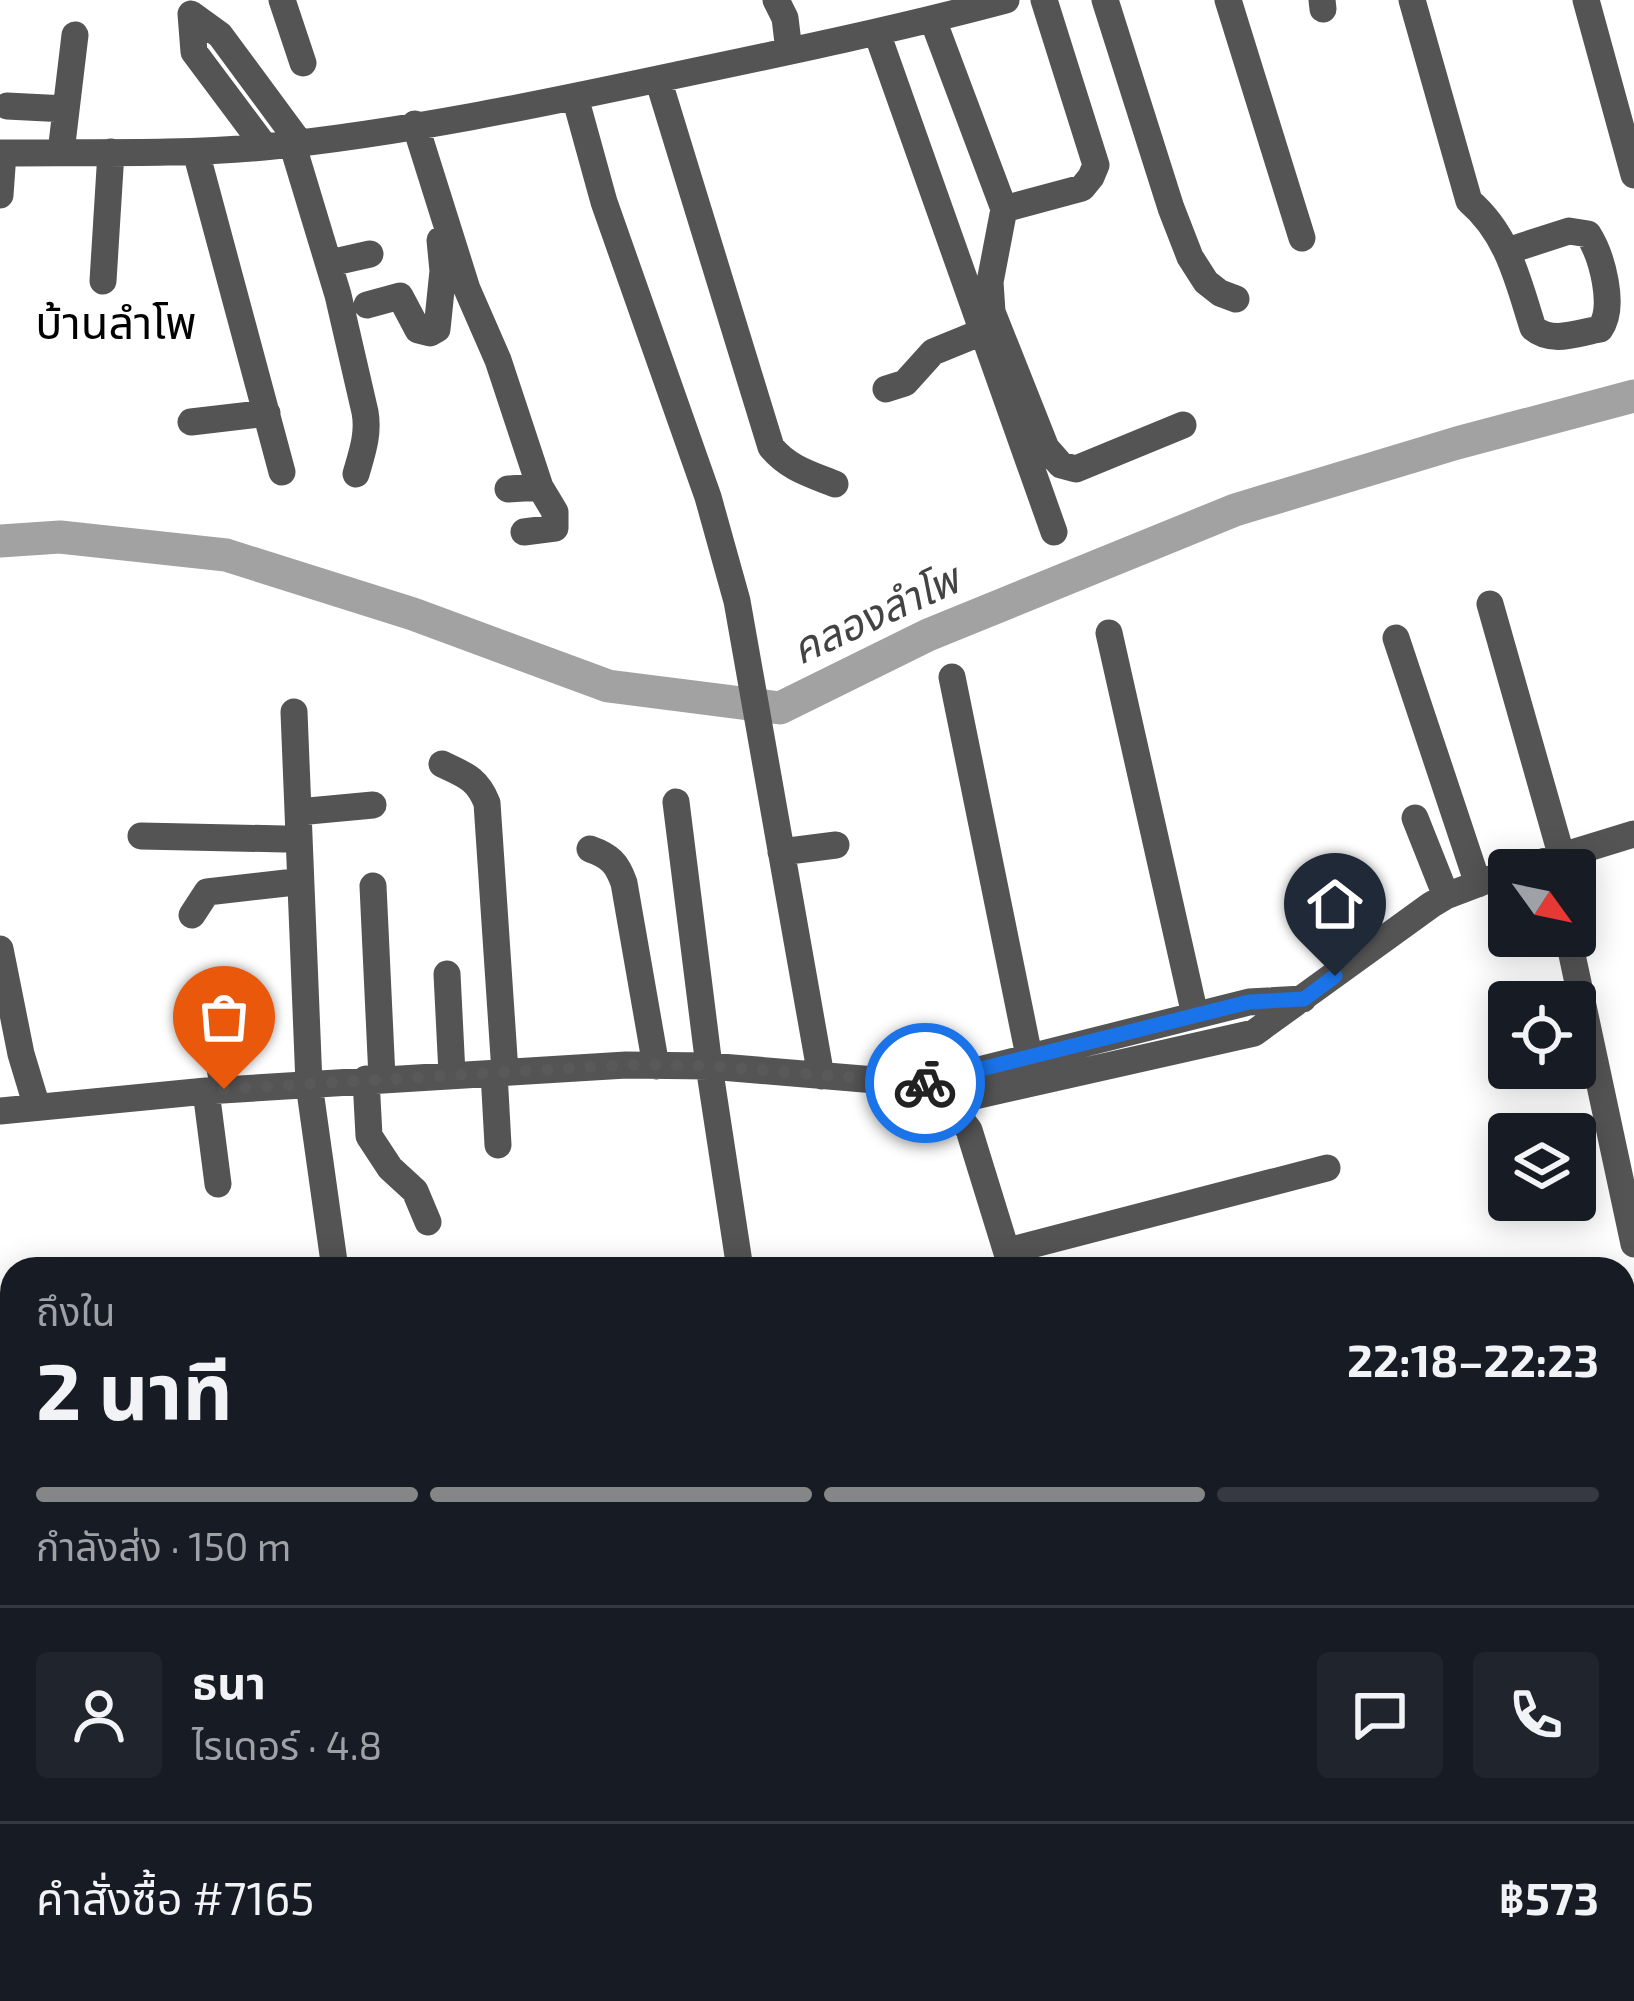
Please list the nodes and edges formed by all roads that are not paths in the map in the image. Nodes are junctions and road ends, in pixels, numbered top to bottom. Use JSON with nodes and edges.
{"nodes":[{"id":1,"x":282,"y":0,"type":"edge"},
{"id":2,"x":776,"y":0,"type":"edge"},
{"id":3,"x":1006,"y":0,"type":"edge"},
{"id":4,"x":1044,"y":0,"type":"edge"},
{"id":5,"x":1105,"y":0,"type":"edge"},
{"id":6,"x":1228,"y":0,"type":"edge"},
{"id":7,"x":1412,"y":0,"type":"edge"},
{"id":8,"x":1586,"y":0,"type":"edge"},
{"id":9,"x":188,"y":7,"type":"edge"},
{"id":10,"x":887,"y":20,"type":"edge"},
{"id":11,"x":933,"y":20,"type":"junction"},
{"id":12,"x":75,"y":35,"type":"dead end"},
{"id":13,"x":789,"y":51,"type":"junction"},
{"id":14,"x":303,"y":63,"type":"dead end"},
{"id":15,"x":658,"y":79,"type":"junction"},
{"id":16,"x":575,"y":97,"type":"junction"},
{"id":17,"x":7,"y":106,"type":"dead end"},
{"id":18,"x":66,"y":109,"type":"junction"},
{"id":19,"x":411,"y":126,"type":"junction"},
{"id":20,"x":285,"y":144,"type":"junction"},
{"id":21,"x":61,"y":152,"type":"junction"},
{"id":22,"x":111,"y":152,"type":"junction"},
{"id":23,"x":196,"y":152,"type":"junction"},
{"id":24,"x":1,"y":153,"type":"edge"},
{"id":25,"x":1634,"y":175,"type":"edge"},
{"id":26,"x":0,"y":195,"type":"edge"},
{"id":27,"x":1004,"y":209,"type":"junction"},
{"id":28,"x":1302,"y":238,"type":"dead end"},
{"id":29,"x":1507,"y":251,"type":"dead end"},
{"id":30,"x":370,"y":254,"type":"dead end"},
{"id":31,"x":329,"y":263,"type":"junction"},
{"id":32,"x":103,"y":281,"type":"dead end"},
{"id":33,"x":440,"y":285,"type":"junction"},
{"id":34,"x":400,"y":296,"type":"junction"},
{"id":35,"x":1236,"y":299,"type":"dead end"},
{"id":36,"x":368,"y":305,"type":"dead end"},
{"id":37,"x":982,"y":332,"type":"junction"},
{"id":38,"x":886,"y":389,"type":"dead end"},
{"id":39,"x":267,"y":413,"type":"junction"},
{"id":40,"x":191,"y":422,"type":"dead end"},
{"id":41,"x":1183,"y":425,"type":"dead end"},
{"id":42,"x":282,"y":472,"type":"dead end"},
{"id":43,"x":356,"y":474,"type":"dead end"},
{"id":44,"x":835,"y":484,"type":"dead end"},
{"id":45,"x":540,"y":487,"type":"junction"},
{"id":46,"x":508,"y":488,"type":"dead end"},
{"id":47,"x":524,"y":532,"type":"dead end"},
{"id":48,"x":1054,"y":532,"type":"dead end"},
{"id":49,"x":1490,"y":604,"type":"dead end"},
{"id":50,"x":1109,"y":633,"type":"dead end"},
{"id":51,"x":1396,"y":638,"type":"dead end"},
{"id":52,"x":952,"y":677,"type":"dead end"},
{"id":53,"x":294,"y":712,"type":"dead end"},
{"id":54,"x":442,"y":764,"type":"dead end"},
{"id":55,"x":281,"y":774,"type":"dead end"},
{"id":56,"x":676,"y":802,"type":"dead end"},
{"id":57,"x":373,"y":805,"type":"dead end"},
{"id":58,"x":298,"y":812,"type":"junction"},
{"id":59,"x":1415,"y":818,"type":"dead end"},
{"id":60,"x":1634,"y":834,"type":"edge"},
{"id":61,"x":141,"y":836,"type":"dead end"},
{"id":62,"x":284,"y":838,"type":"junction"},
{"id":63,"x":836,"y":845,"type":"dead end"},
{"id":64,"x":590,"y":849,"type":"dead end"},
{"id":65,"x":1552,"y":849,"type":"edge"},
{"id":66,"x":1588,"y":849,"type":"edge"},
{"id":67,"x":781,"y":852,"type":"junction"},
{"id":68,"x":1488,"y":880,"type":"edge"},
{"id":69,"x":286,"y":884,"type":"junction"},
{"id":70,"x":1478,"y":884,"type":"junction"},
{"id":71,"x":373,"y":886,"type":"dead end"},
{"id":72,"x":1446,"y":896,"type":"junction"},
{"id":73,"x":192,"y":915,"type":"dead end"},
{"id":74,"x":0,"y":949,"type":"edge"},
{"id":75,"x":1572,"y":957,"type":"edge"},
{"id":76,"x":447,"y":974,"type":"dead end"},
{"id":77,"x":1304,"y":999,"type":"junction"},
{"id":78,"x":208,"y":1008,"type":"dead end"},
{"id":79,"x":1195,"y":1015,"type":"junction"},
{"id":80,"x":1029,"y":1056,"type":"junction"},
{"id":81,"x":656,"y":1066,"type":"junction"},
{"id":82,"x":709,"y":1066,"type":"junction"},
{"id":83,"x":500,"y":1072,"type":"junction"},
{"id":84,"x":452,"y":1074,"type":"junction"},
{"id":85,"x":821,"y":1076,"type":"junction"},
{"id":86,"x":374,"y":1079,"type":"junction"},
{"id":87,"x":302,"y":1084,"type":"junction"},
{"id":88,"x":923,"y":1084,"type":"junction"},
{"id":89,"x":215,"y":1090,"type":"junction"},
{"id":90,"x":949,"y":1102,"type":"junction"},
{"id":91,"x":37,"y":1107,"type":"junction"},
{"id":92,"x":0,"y":1111,"type":"edge"},
{"id":93,"x":498,"y":1145,"type":"dead end"},
{"id":94,"x":1327,"y":1168,"type":"dead end"},
{"id":95,"x":218,"y":1184,"type":"dead end"},
{"id":96,"x":428,"y":1222,"type":"dead end"},
{"id":97,"x":1634,"y":1244,"type":"edge"},
{"id":98,"x":332,"y":1257,"type":"edge"},
{"id":99,"x":738,"y":1257,"type":"edge"},
{"id":100,"x":1009,"y":1257,"type":"edge"},
{"id":101,"x":1020,"y":1257,"type":"edge"}],
"edges":[{"from":1,"to":14,"type":"street"},
{"from":2,"to":13,"type":"street"},
{"from":3,"to":11,"type":"street"},
{"from":4,"to":27,"type":"street"},
{"from":5,"to":35,"type":"street"},
{"from":6,"to":28,"type":"street"},
{"from":7,"to":29,"type":"street"},
{"from":8,"to":25,"type":"street"},
{"from":9,"to":20,"type":"street"},
{"from":10,"to":11,"type":"street"},
{"from":10,"to":13,"type":"street"},
{"from":10,"to":37,"type":"street"},
{"from":11,"to":27,"type":"street"},
{"from":12,"to":18,"type":"street"},
{"from":13,"to":15,"type":"street"},
{"from":15,"to":16,"type":"street"},
{"from":15,"to":44,"type":"street"},
{"from":16,"to":19,"type":"street"},
{"from":16,"to":67,"type":"street"},
{"from":17,"to":18,"type":"street"},
{"from":18,"to":21,"type":"street"},
{"from":19,"to":20,"type":"street"},
{"from":19,"to":33,"type":"street"},
{"from":19,"to":45,"type":"street"},
{"from":20,"to":23,"type":"street"},
{"from":20,"to":31,"type":"street"},
{"from":21,"to":22,"type":"street"},
{"from":21,"to":24,"type":"street"},
{"from":22,"to":23,"type":"street"},
{"from":22,"to":32,"type":"street"},
{"from":23,"to":39,"type":"street"},
{"from":24,"to":26,"type":"street"},
{"from":27,"to":41,"type":"street"},
{"from":30,"to":31,"type":"street"},
{"from":31,"to":43,"type":"street"},
{"from":33,"to":34,"type":"street"},
{"from":33,"to":34,"type":"street"},
{"from":34,"to":36,"type":"street"},
{"from":37,"to":38,"type":"street"},
{"from":37,"to":48,"type":"street"},
{"from":39,"to":40,"type":"street"},
{"from":39,"to":42,"type":"street"},
{"from":45,"to":46,"type":"street"},
{"from":45,"to":47,"type":"street"},
{"from":49,"to":65,"type":"street"},
{"from":50,"to":79,"type":"street"},
{"from":51,"to":70,"type":"street"},
{"from":52,"to":80,"type":"street"},
{"from":53,"to":58,"type":"street"},
{"from":54,"to":83,"type":"street"},
{"from":55,"to":62,"type":"street"},
{"from":56,"to":82,"type":"street"},
{"from":57,"to":58,"type":"street"},
{"from":58,"to":87,"type":"street"},
{"from":59,"to":72,"type":"street"},
{"from":60,"to":66,"type":"street"},
{"from":61,"to":62,"type":"street"},
{"from":62,"to":69,"type":"street"},
{"from":63,"to":67,"type":"street"},
{"from":64,"to":81,"type":"street"},
{"from":67,"to":85,"type":"street"},
{"from":68,"to":70,"type":"street"},
{"from":69,"to":73,"type":"street"},
{"from":69,"to":87,"type":"street"},
{"from":70,"to":72,"type":"street"},
{"from":71,"to":86,"type":"street"},
{"from":72,"to":77,"type":"street"},
{"from":74,"to":91,"type":"street"},
{"from":75,"to":97,"type":"street"},
{"from":76,"to":84,"type":"street"},
{"from":77,"to":79,"type":"street"},
{"from":77,"to":90,"type":"street"},
{"from":78,"to":89,"type":"street"},
{"from":79,"to":80,"type":"street"},
{"from":80,"to":88,"type":"street"},
{"from":81,"to":82,"type":"street"},
{"from":81,"to":83,"type":"street"},
{"from":82,"to":85,"type":"street"},
{"from":82,"to":99,"type":"street"},
{"from":83,"to":84,"type":"street"},
{"from":83,"to":93,"type":"street"},
{"from":84,"to":86,"type":"street"},
{"from":85,"to":88,"type":"street"},
{"from":86,"to":87,"type":"street"},
{"from":86,"to":96,"type":"street"},
{"from":87,"to":89,"type":"street"},
{"from":87,"to":98,"type":"street"},
{"from":88,"to":90,"type":"street"},
{"from":89,"to":91,"type":"street"},
{"from":89,"to":95,"type":"street"},
{"from":90,"to":100,"type":"street"},
{"from":91,"to":92,"type":"street"},
{"from":94,"to":101,"type":"street"}]}
